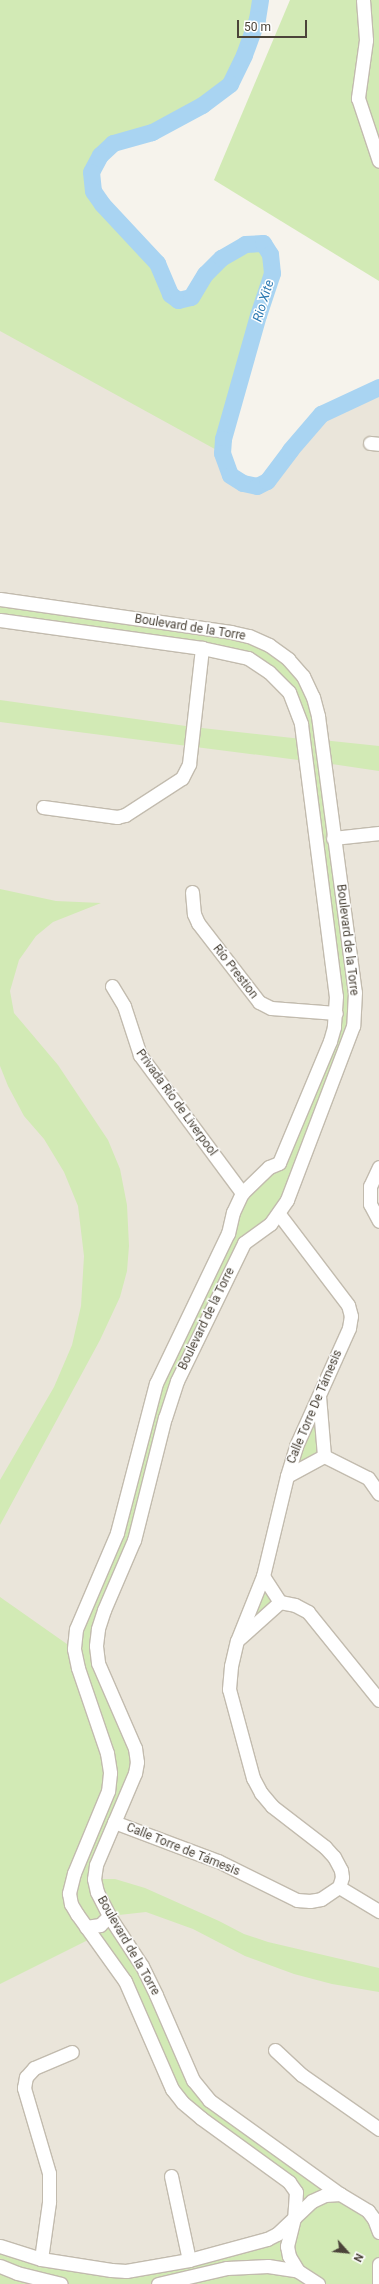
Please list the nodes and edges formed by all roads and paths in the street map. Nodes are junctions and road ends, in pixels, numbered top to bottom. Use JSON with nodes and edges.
{"nodes":[{"id":1,"x":364,"y":0,"type":"edge"},
{"id":2,"x":379,"y":161,"type":"edge"},
{"id":3,"x":0,"y":599,"type":"edge"},
{"id":4,"x":0,"y":620,"type":"edge"},
{"id":5,"x":202,"y":648,"type":"junction"},
{"id":6,"x":43,"y":807,"type":"dead end"},
{"id":7,"x":379,"y":833,"type":"edge"},
{"id":8,"x":333,"y":838,"type":"junction"},
{"id":9,"x":192,"y":892,"type":"dead end"},
{"id":10,"x":112,"y":986,"type":"dead end"},
{"id":11,"x":336,"y":1013,"type":"junction"},
{"id":12,"x":279,"y":1163,"type":"junction"},
{"id":13,"x":379,"y":1167,"type":"edge"},
{"id":14,"x":295,"y":1176,"type":"junction"},
{"id":15,"x":242,"y":1193,"type":"junction"},
{"id":16,"x":279,"y":1214,"type":"junction"},
{"id":17,"x":379,"y":1221,"type":"edge"},
{"id":18,"x":228,"y":1233,"type":"junction"},
{"id":19,"x":244,"y":1243,"type":"junction"},
{"id":20,"x":319,"y":1395,"type":"junction"},
{"id":21,"x":324,"y":1456,"type":"junction"},
{"id":22,"x":287,"y":1476,"type":"junction"},
{"id":23,"x":374,"y":1476,"type":"edge"},
{"id":24,"x":379,"y":1494,"type":"edge"},
{"id":25,"x":263,"y":1576,"type":"junction"},
{"id":26,"x":280,"y":1602,"type":"junction"},
{"id":27,"x":237,"y":1641,"type":"junction"},
{"id":28,"x":379,"y":1700,"type":"edge"},
{"id":29,"x":114,"y":1822,"type":"junction"},
{"id":30,"x":339,"y":1887,"type":"junction"},
{"id":31,"x":379,"y":1911,"type":"edge"},
{"id":32,"x":109,"y":1916,"type":"junction"},
{"id":33,"x":86,"y":1927,"type":"junction"},
{"id":34,"x":275,"y":2050,"type":"dead end"},
{"id":35,"x":72,"y":2052,"type":"dead end"},
{"id":36,"x":379,"y":2129,"type":"edge"},
{"id":37,"x":171,"y":2176,"type":"dead end"},
{"id":38,"x":340,"y":2194,"type":"junction"},
{"id":39,"x":294,"y":2218,"type":"junction"},
{"id":40,"x":377,"y":2220,"type":"edge"},
{"id":41,"x":379,"y":2232,"type":"edge"},
{"id":42,"x":0,"y":2246,"type":"edge"},
{"id":43,"x":41,"y":2259,"type":"junction"},
{"id":44,"x":189,"y":2260,"type":"junction"},
{"id":45,"x":379,"y":2264,"type":"edge"},
{"id":46,"x":0,"y":2266,"type":"edge"},
{"id":47,"x":298,"y":2271,"type":"junction"},
{"id":48,"x":61,"y":2284,"type":"edge"},
{"id":49,"x":158,"y":2284,"type":"edge"},
{"id":50,"x":318,"y":2284,"type":"edge"},
{"id":51,"x":378,"y":2284,"type":"edge"}],
"edges":[{"from":1,"to":2,"type":"street"},
{"from":3,"to":8,"type":"street","name":"Boulevard de la Torre"},
{"from":4,"to":5,"type":"street","name":"Boulevard de la Torre"},
{"from":5,"to":6,"type":"street"},
{"from":5,"to":11,"type":"street","name":"Boulevard de la Torre"},
{"from":7,"to":8,"type":"street"},
{"from":8,"to":14,"type":"street","name":"Boulevard de la Torre"},
{"from":9,"to":11,"type":"street","name":"Río Prestion"},
{"from":10,"to":15,"type":"street","name":"Privada Río de Liverpool"},
{"from":11,"to":12,"type":"street","name":"Boulevard de la Torre"},
{"from":12,"to":14,"type":"street"},
{"from":12,"to":15,"type":"street","name":"Boulevard de la Torre"},
{"from":13,"to":17,"type":"street"},
{"from":14,"to":16,"type":"street","name":"Boulevard de la Torre"},
{"from":15,"to":18,"type":"street","name":"Boulevard de la Torre"},
{"from":16,"to":19,"type":"street","name":"Boulevard de la Torre"},
{"from":16,"to":20,"type":"street","name":"Calle Torre De Támesis"},
{"from":18,"to":19,"type":"street"},
{"from":18,"to":33,"type":"street","name":"Boulevard de la Torre"},
{"from":19,"to":29,"type":"street","name":"Boulevard de la Torre"},
{"from":20,"to":21,"type":"street"},
{"from":20,"to":22,"type":"street","name":"Calle Torre De Támesis"},
{"from":21,"to":22,"type":"street"},
{"from":21,"to":23,"type":"street"},
{"from":22,"to":25,"type":"street","name":"Calle Torre De Támesis"},
{"from":23,"to":24,"type":"street"},
{"from":25,"to":26,"type":"street"},
{"from":25,"to":27,"type":"street","name":"Calle Torre De Támesis"},
{"from":26,"to":27,"type":"street"},
{"from":26,"to":28,"type":"street"},
{"from":27,"to":30,"type":"street"},
{"from":29,"to":30,"type":"street","name":"Calle Torre de Támesis"},
{"from":29,"to":32,"type":"street","name":"Boulevard de la Torre"},
{"from":30,"to":31,"type":"street"},
{"from":32,"to":33,"type":"street"},
{"from":32,"to":38,"type":"street","name":"Boulevard de la Torre"},
{"from":33,"to":39,"type":"street","name":"Boulevard de la Torre"},
{"from":34,"to":36,"type":"street"},
{"from":35,"to":43,"type":"street"},
{"from":37,"to":44,"type":"street"},
{"from":38,"to":39,"type":"street"},
{"from":38,"to":40,"type":"street","name":"Boulevard de la Torre"},
{"from":39,"to":44,"type":"street"},
{"from":39,"to":47,"type":"street","name":"Boulevard de la Torre"},
{"from":40,"to":41,"type":"street"},
{"from":42,"to":43,"type":"street"},
{"from":43,"to":44,"type":"street"},
{"from":45,"to":51,"type":"street"},
{"from":46,"to":48,"type":"street"},
{"from":47,"to":49,"type":"street"},
{"from":47,"to":50,"type":"street"}]}
